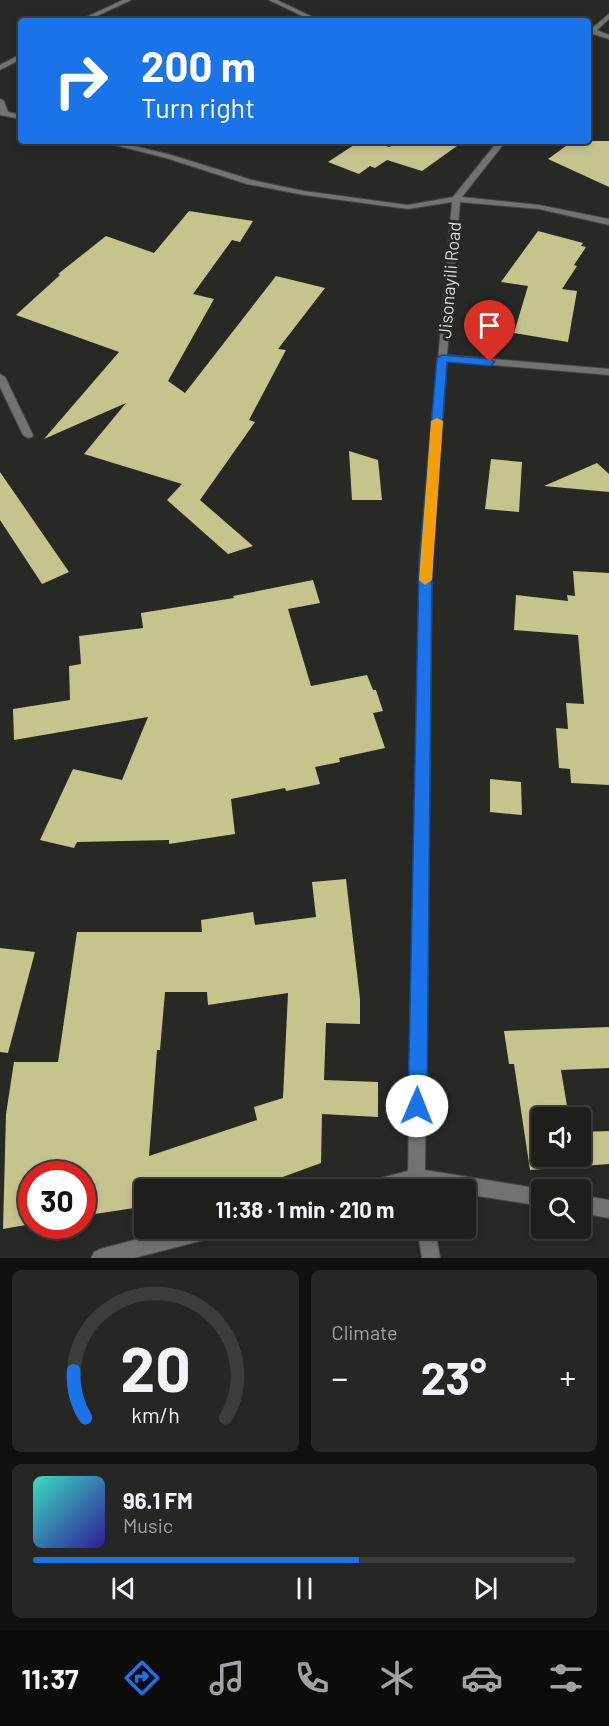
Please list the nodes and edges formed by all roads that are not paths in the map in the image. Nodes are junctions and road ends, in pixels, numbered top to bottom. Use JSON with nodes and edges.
{"nodes":[{"id":1,"x":128,"y":0,"type":"edge"},
{"id":2,"x":272,"y":0,"type":"edge"},
{"id":3,"x":609,"y":16,"type":"edge"},
{"id":4,"x":88,"y":18,"type":"edge"},
{"id":5,"x":311,"y":18,"type":"edge"},
{"id":6,"x":591,"y":32,"type":"edge"},
{"id":7,"x":591,"y":33,"type":"edge"},
{"id":8,"x":609,"y":37,"type":"edge"},
{"id":9,"x":18,"y":58,"type":"edge"},
{"id":10,"x":0,"y":68,"type":"edge"},
{"id":11,"x":0,"y":100,"type":"edge"},
{"id":12,"x":3,"y":113,"type":"edge"},
{"id":13,"x":18,"y":116,"type":"edge"},
{"id":14,"x":116,"y":144,"type":"edge"},
{"id":15,"x":500,"y":144,"type":"edge"},
{"id":16,"x":456,"y":200,"type":"junction"},
{"id":17,"x":609,"y":222,"type":"edge"},
{"id":18,"x":442,"y":358,"type":"junction"},
{"id":19,"x":609,"y":372,"type":"edge"},
{"id":20,"x":0,"y":377,"type":"edge"},
{"id":21,"x":28,"y":435,"type":"dead end"},
{"id":22,"x":417,"y":1179,"type":"edge"},
{"id":23,"x":476,"y":1190,"type":"edge"},
{"id":24,"x":531,"y":1197,"type":"edge"},
{"id":25,"x":591,"y":1206,"type":"edge"},
{"id":26,"x":609,"y":1209,"type":"edge"},
{"id":27,"x":173,"y":1239,"type":"edge"},
{"id":28,"x":428,"y":1239,"type":"edge"},
{"id":29,"x":100,"y":1258,"type":"edge"},
{"id":30,"x":431,"y":1258,"type":"edge"}],
"edges":[{"from":1,"to":4,"type":"street"},
{"from":2,"to":5,"type":"street"},
{"from":3,"to":6,"type":"street"},
{"from":7,"to":8,"type":"street"},
{"from":9,"to":10,"type":"street"},
{"from":11,"to":12,"type":"street"},
{"from":12,"to":13,"type":"street"},
{"from":14,"to":16,"type":"street"},
{"from":15,"to":16,"type":"street","name":"Jisonayili Road"},
{"from":16,"to":17,"type":"street"},
{"from":16,"to":18,"type":"street","name":"Jisonayili Road"},
{"from":18,"to":19,"type":"street"},
{"from":18,"to":22,"type":"street","name":"Jisonayili Road"},
{"from":20,"to":21,"type":"street"},
{"from":23,"to":24,"type":"street"},
{"from":25,"to":26,"type":"street"},
{"from":27,"to":29,"type":"street"},
{"from":28,"to":30,"type":"street"}]}
